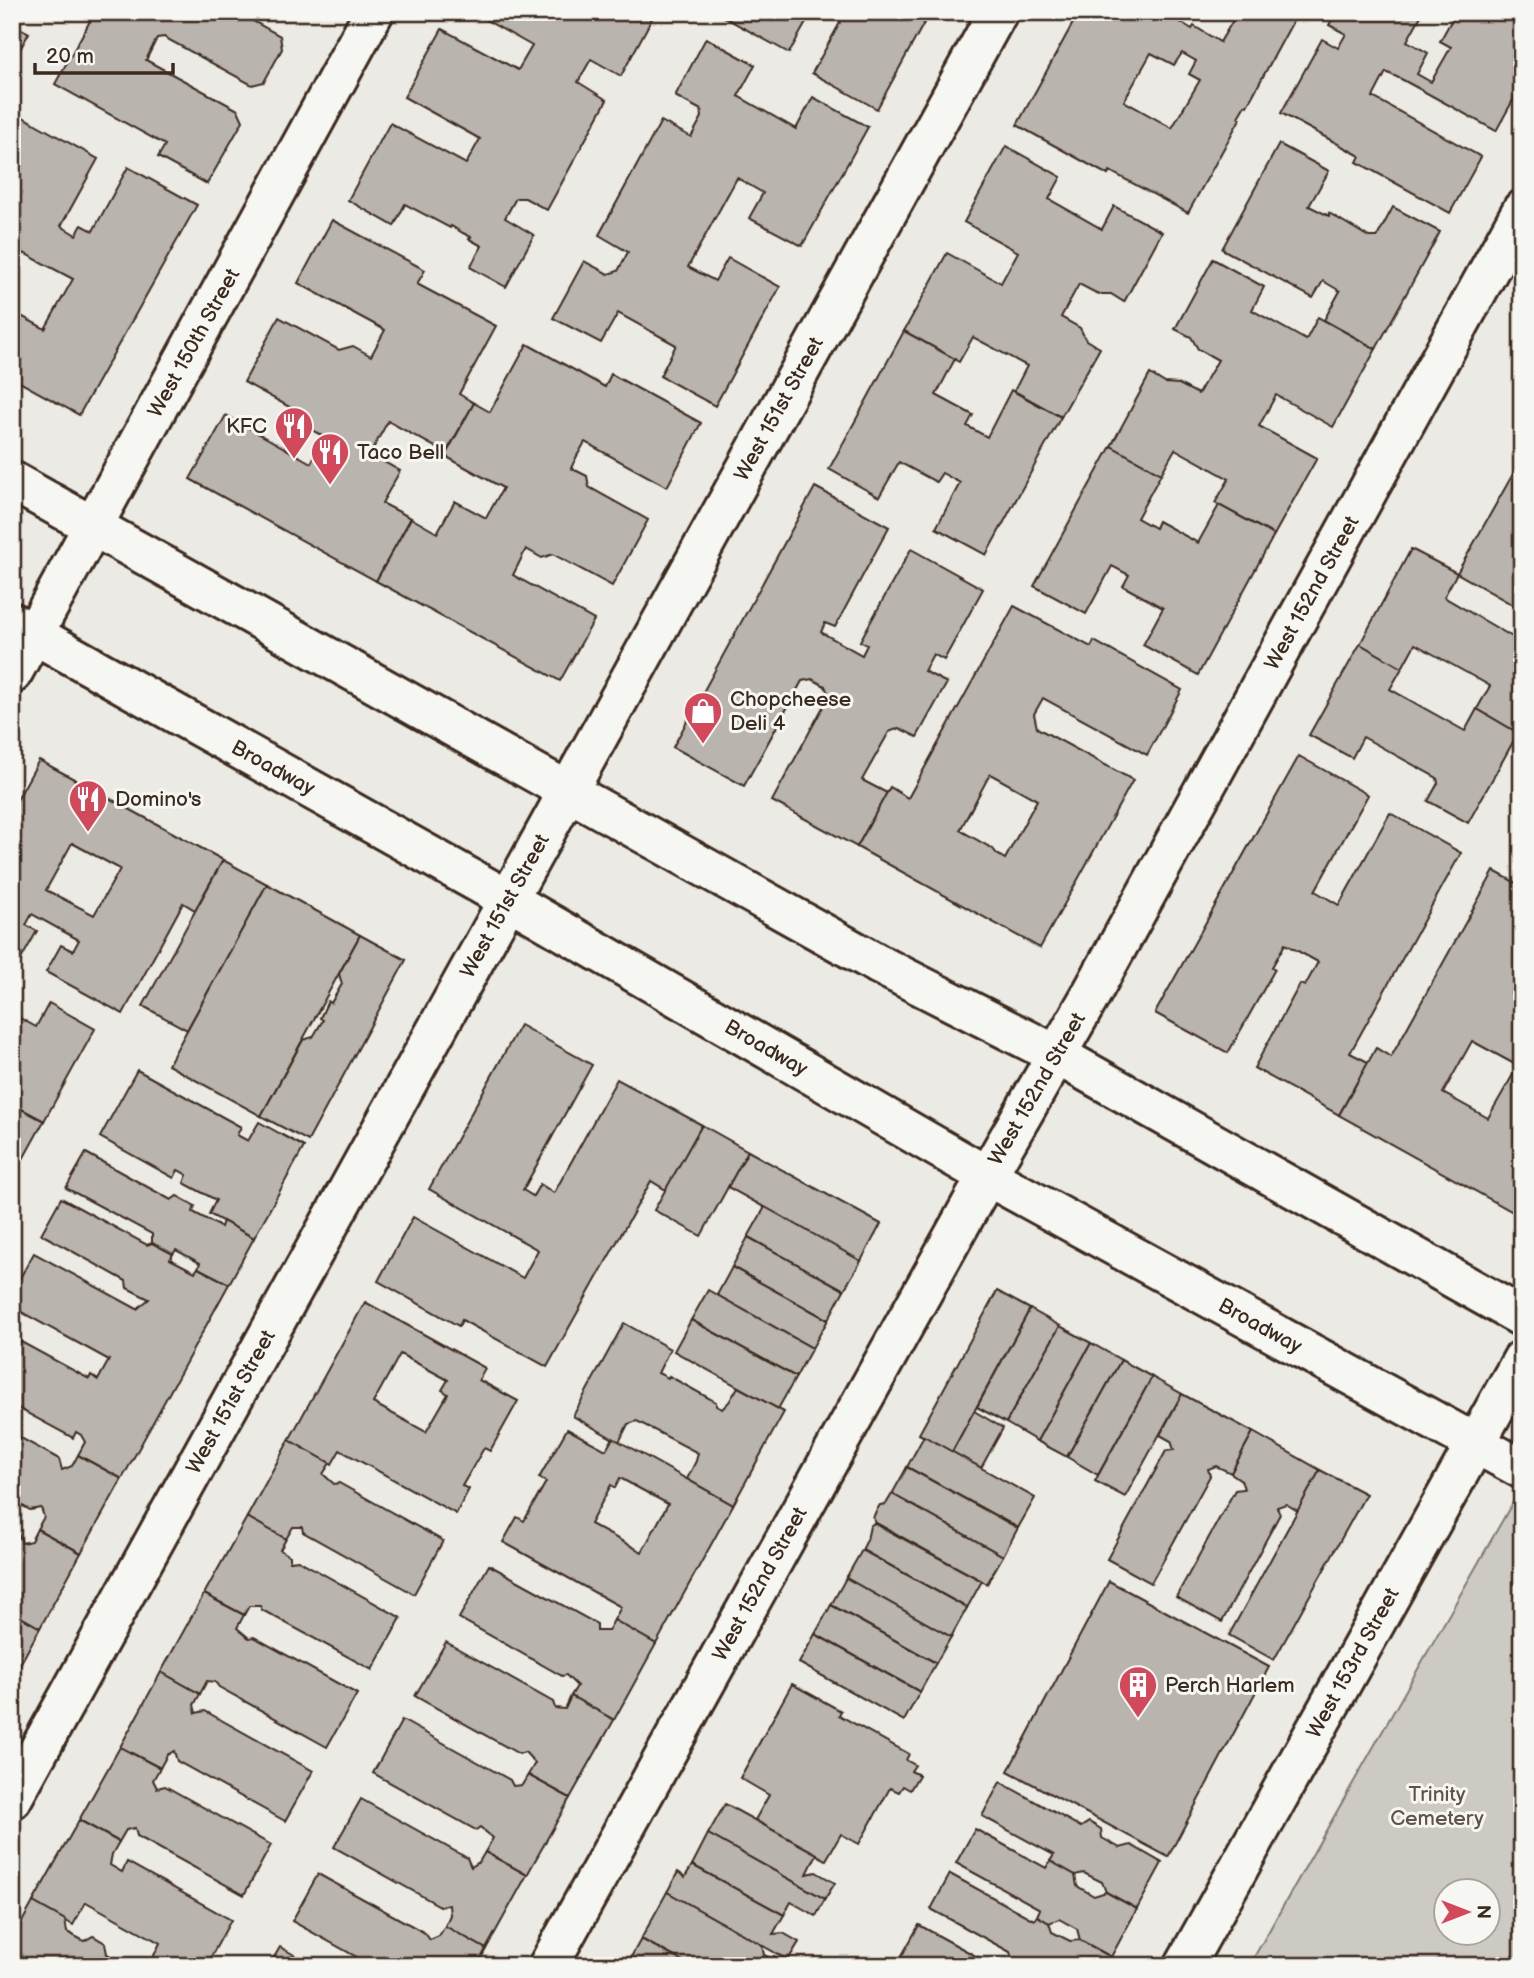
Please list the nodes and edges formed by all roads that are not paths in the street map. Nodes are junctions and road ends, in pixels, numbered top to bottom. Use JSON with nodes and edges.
{"nodes":[{"id":1,"x":374,"y":12,"type":"edge"},
{"id":2,"x":998,"y":12,"type":"edge"},
{"id":3,"x":1522,"y":210,"type":"edge"},
{"id":4,"x":12,"y":481,"type":"edge"},
{"id":5,"x":94,"y":526,"type":"junction"},
{"id":6,"x":23,"y":628,"type":"edge"},
{"id":7,"x":12,"y":674,"type":"edge"},
{"id":8,"x":568,"y":791,"type":"junction"},
{"id":9,"x":509,"y":900,"type":"junction"},
{"id":10,"x":1058,"y":1055,"type":"junction"},
{"id":11,"x":986,"y":1176,"type":"junction"},
{"id":12,"x":1522,"y":1317,"type":"edge"},
{"id":13,"x":1522,"y":1360,"type":"edge"},
{"id":14,"x":1475,"y":1443,"type":"junction"},
{"id":15,"x":1522,"y":1469,"type":"edge"},
{"id":16,"x":12,"y":1799,"type":"edge"},
{"id":17,"x":548,"y":1966,"type":"edge"},
{"id":18,"x":1184,"y":1966,"type":"edge"}],
"edges":[{"from":1,"to":5,"type":"street","name":"West 150th Street"},
{"from":2,"to":8,"type":"street","name":"West 151st Street"},
{"from":3,"to":10,"type":"street","name":"West 152nd Street"},
{"from":4,"to":5,"type":"street"},
{"from":5,"to":6,"type":"street","name":"West 150th Street"},
{"from":5,"to":8,"type":"street"},
{"from":6,"to":7,"type":"street","name":"West 150th Street"},
{"from":6,"to":9,"type":"street","name":"Broadway"},
{"from":8,"to":9,"type":"street","name":"West 151st Street"},
{"from":8,"to":10,"type":"street"},
{"from":9,"to":11,"type":"street","name":"Broadway"},
{"from":9,"to":16,"type":"street","name":"West 151st Street"},
{"from":10,"to":11,"type":"street","name":"West 152nd Street"},
{"from":10,"to":12,"type":"street"},
{"from":11,"to":14,"type":"street","name":"Broadway"},
{"from":11,"to":17,"type":"street","name":"West 152nd Street"},
{"from":13,"to":14,"type":"street","name":"West 153rd Street"},
{"from":14,"to":15,"type":"street","name":"Broadway"},
{"from":14,"to":18,"type":"street","name":"West 153rd Street"}]}
